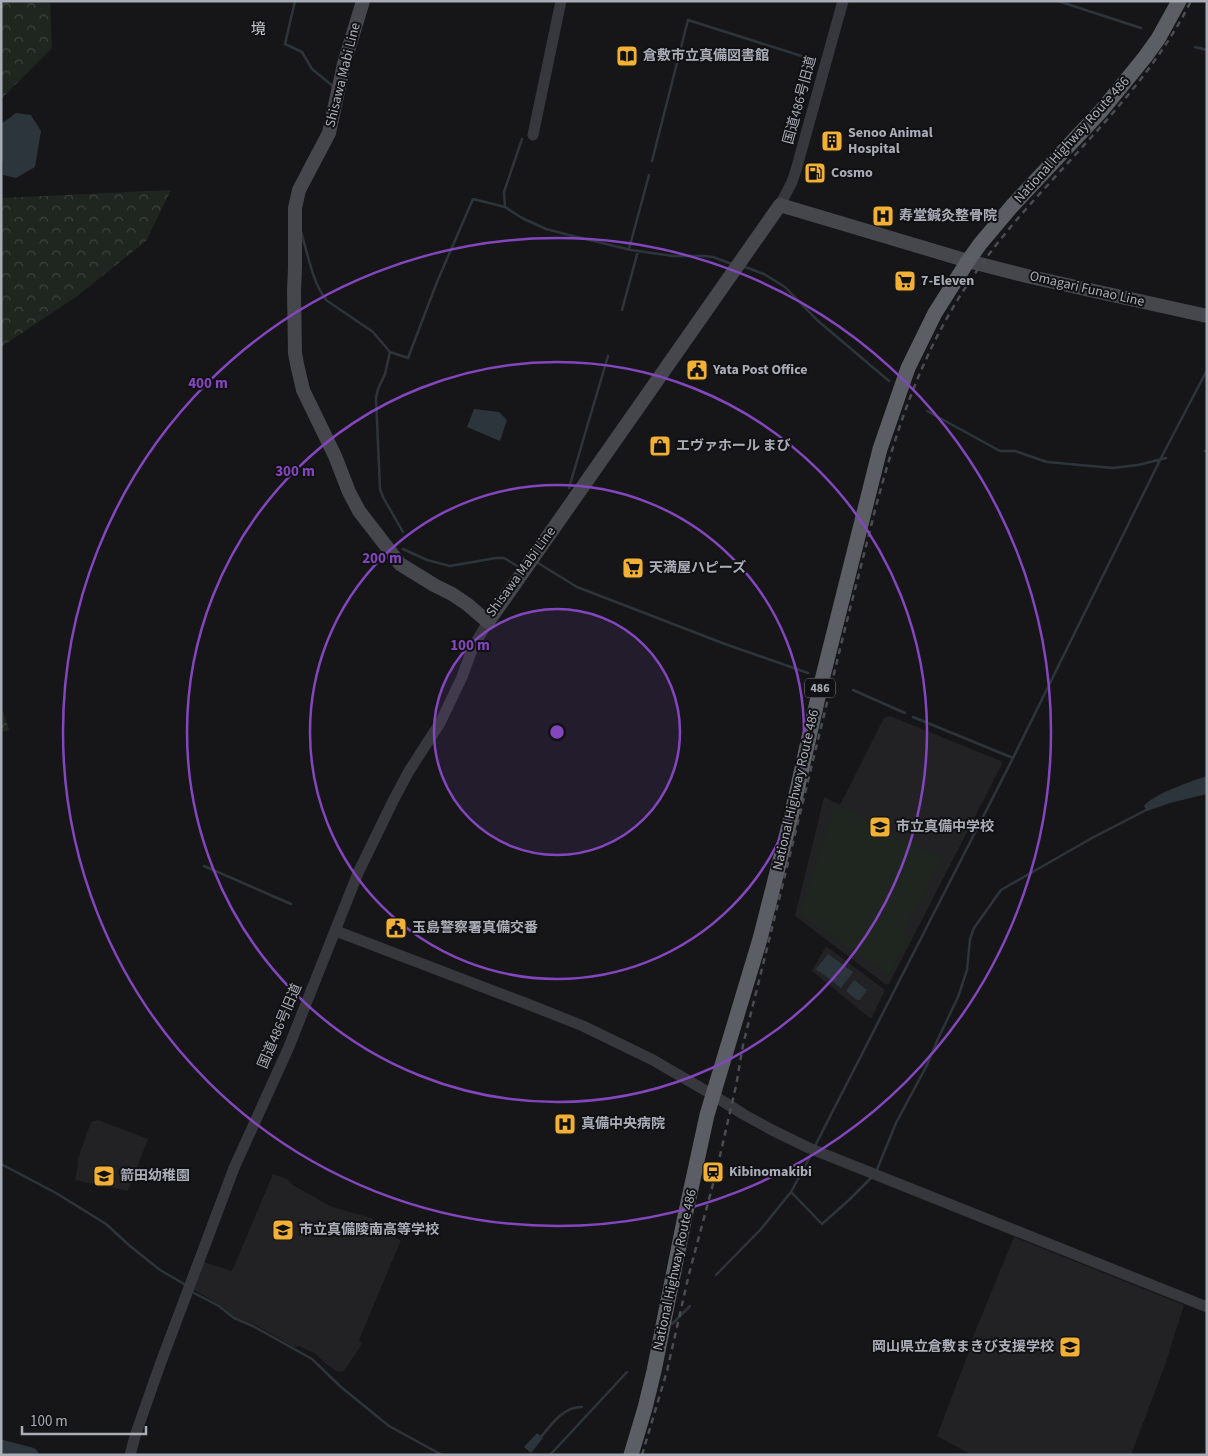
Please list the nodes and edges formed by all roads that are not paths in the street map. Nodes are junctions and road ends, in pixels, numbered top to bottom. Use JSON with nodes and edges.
{"nodes":[{"id":1,"x":363,"y":1,"type":"edge"},
{"id":2,"x":561,"y":1,"type":"edge"},
{"id":3,"x":843,"y":1,"type":"edge"},
{"id":4,"x":1179,"y":1,"type":"edge"},
{"id":5,"x":534,"y":135,"type":"dead end"},
{"id":6,"x":780,"y":205,"type":"junction"},
{"id":7,"x":968,"y":261,"type":"junction"},
{"id":8,"x":1207,"y":316,"type":"edge"},
{"id":9,"x":488,"y":622,"type":"junction"},
{"id":10,"x":336,"y":931,"type":"junction"},
{"id":11,"x":713,"y":1095,"type":"junction"},
{"id":12,"x":1207,"y":1307,"type":"edge"},
{"id":13,"x":130,"y":1455,"type":"edge"},
{"id":14,"x":631,"y":1455,"type":"edge"}],
"edges":[{"from":1,"to":9,"type":"main road","name":"Shisawa Mabi Line"},
{"from":2,"to":5,"type":"street"},
{"from":3,"to":6,"type":"street","name":"国道486号旧道"},
{"from":4,"to":7,"type":"highway","name":"National Highway Route 486","number":"486"},
{"from":6,"to":7,"type":"main road"},
{"from":6,"to":9,"type":"main road","name":"Shisawa Mabi Line"},
{"from":7,"to":8,"type":"main road","name":"Omagari Funao Line"},
{"from":7,"to":11,"type":"highway","name":"National Highway Route 486","number":"486"},
{"from":9,"to":10,"type":"street","name":"国道486号旧道"},
{"from":10,"to":11,"type":"street"},
{"from":10,"to":13,"type":"street","name":"国道486号旧道"},
{"from":11,"to":12,"type":"street"},
{"from":11,"to":14,"type":"highway","name":"National Highway Route 486","number":"486"}]}
